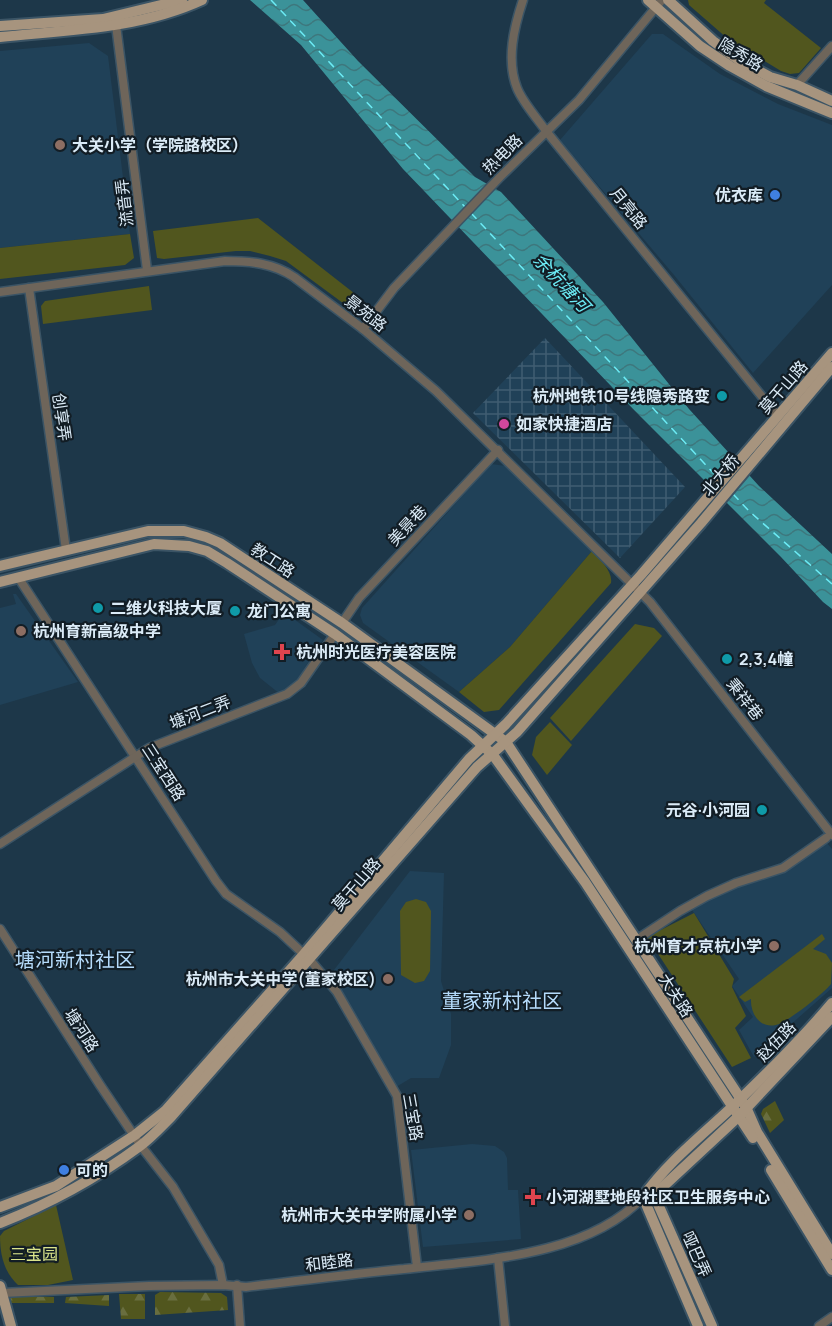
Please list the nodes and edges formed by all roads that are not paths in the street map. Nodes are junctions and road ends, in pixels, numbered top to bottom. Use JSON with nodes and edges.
{"nodes":[{"id":1,"x":182,"y":0,"type":"edge"},
{"id":2,"x":201,"y":0,"type":"edge"},
{"id":3,"x":523,"y":0,"type":"edge"},
{"id":4,"x":668,"y":0,"type":"edge"},
{"id":5,"x":655,"y":2,"type":"edge"},
{"id":6,"x":116,"y":25,"type":"junction"},
{"id":7,"x":0,"y":26,"type":"edge"},
{"id":8,"x":0,"y":37,"type":"edge"},
{"id":9,"x":832,"y":46,"type":"edge"},
{"id":10,"x":797,"y":85,"type":"junction"},
{"id":11,"x":832,"y":100,"type":"edge"},
{"id":12,"x":832,"y":113,"type":"edge"},
{"id":13,"x":546,"y":131,"type":"junction"},
{"id":14,"x":147,"y":270,"type":"junction"},
{"id":15,"x":30,"y":288,"type":"junction"},
{"id":16,"x":0,"y":292,"type":"edge"},
{"id":17,"x":363,"y":329,"type":"junction"},
{"id":18,"x":832,"y":353,"type":"edge"},
{"id":19,"x":832,"y":367,"type":"edge"},
{"id":20,"x":777,"y":415,"type":"junction"},
{"id":21,"x":760,"y":444,"type":"junction"},
{"id":22,"x":498,"y":450,"type":"junction"},
{"id":23,"x":697,"y":519,"type":"joint"},
{"id":24,"x":66,"y":550,"type":"junction"},
{"id":25,"x":0,"y":567,"type":"edge"},
{"id":26,"x":18,"y":577,"type":"junction"},
{"id":27,"x":0,"y":582,"type":"edge"},
{"id":28,"x":636,"y":587,"type":"junction"},
{"id":29,"x":342,"y":623,"type":"junction"},
{"id":30,"x":335,"y":634,"type":"junction"},
{"id":31,"x":494,"y":735,"type":"junction"},
{"id":32,"x":506,"y":742,"type":"junction"},
{"id":33,"x":484,"y":745,"type":"junction"},
{"id":34,"x":493,"y":755,"type":"junction"},
{"id":35,"x":136,"y":756,"type":"junction"},
{"id":36,"x":829,"y":836,"type":"edge"},
{"id":37,"x":0,"y":844,"type":"edge"},
{"id":38,"x":0,"y":929,"type":"edge"},
{"id":39,"x":642,"y":936,"type":"dead end"},
{"id":40,"x":307,"y":957,"type":"junction"},
{"id":41,"x":832,"y":1003,"type":"edge"},
{"id":42,"x":832,"y":1017,"type":"edge"},
{"id":43,"x":743,"y":1103,"type":"junction"},
{"id":44,"x":732,"y":1107,"type":"junction"},
{"id":45,"x":738,"y":1117,"type":"junction"},
{"id":46,"x":135,"y":1135,"type":"junction"},
{"id":47,"x":759,"y":1142,"type":"junction"},
{"id":48,"x":141,"y":1146,"type":"junction"},
{"id":49,"x":649,"y":1196,"type":"junction"},
{"id":50,"x":0,"y":1207,"type":"edge"},
{"id":51,"x":0,"y":1222,"type":"edge"},
{"id":52,"x":832,"y":1254,"type":"edge"},
{"id":53,"x":498,"y":1258,"type":"junction"},
{"id":54,"x":417,"y":1267,"type":"junction"},
{"id":55,"x":832,"y":1270,"type":"edge"},
{"id":56,"x":223,"y":1285,"type":"junction"},
{"id":57,"x":237,"y":1285,"type":"junction"},
{"id":58,"x":1,"y":1289,"type":"edge"},
{"id":59,"x":832,"y":1317,"type":"edge"},
{"id":60,"x":11,"y":1326,"type":"edge"},
{"id":61,"x":240,"y":1326,"type":"edge"},
{"id":62,"x":505,"y":1326,"type":"edge"},
{"id":63,"x":698,"y":1326,"type":"edge"},
{"id":64,"x":712,"y":1326,"type":"edge"},
{"id":65,"x":819,"y":1326,"type":"edge"}],
"edges":[{"from":1,"to":7,"type":"main road"},
{"from":2,"to":6,"type":"main road"},
{"from":3,"to":13,"type":"street","name":"月亮路"},
{"from":4,"to":10,"type":"main road","name":"隐秀路"},
{"from":5,"to":12,"type":"main road","name":"隐秀路"},
{"from":5,"to":13,"type":"street","name":"热电路"},
{"from":6,"to":8,"type":"main road"},
{"from":6,"to":14,"type":"street","name":"流音弄"},
{"from":9,"to":10,"type":"street"},
{"from":10,"to":11,"type":"main road","name":"隐秀路"},
{"from":13,"to":17,"type":"street","name":"热电路"},
{"from":13,"to":20,"type":"street","name":"月亮路"},
{"from":14,"to":15,"type":"street","name":"景苑路"},
{"from":14,"to":17,"type":"street","name":"景苑路"},
{"from":15,"to":16,"type":"street","name":"景苑路"},
{"from":15,"to":24,"type":"street","name":"创享弄"},
{"from":17,"to":22,"type":"street","name":"景苑路"},
{"from":18,"to":20,"type":"main road","name":"莫干山路"},
{"from":19,"to":21,"type":"main road","name":"莫干山路"},
{"from":20,"to":21,"type":"main road","name":"莫干山路"},
{"from":21,"to":23,"type":"main road","name":"北大桥"},
{"from":22,"to":28,"type":"street","name":"景苑路"},
{"from":22,"to":29,"type":"street","name":"美景巷"},
{"from":23,"to":28,"type":"main road","name":"莫干山路"},
{"from":24,"to":25,"type":"main road","name":"教工路"},
{"from":24,"to":29,"type":"main road","name":"教工路"},
{"from":26,"to":27,"type":"main road","name":"教工路"},
{"from":26,"to":30,"type":"main road","name":"教工路"},
{"from":26,"to":35,"type":"street","name":"三宝西路"},
{"from":28,"to":31,"type":"main road","name":"莫干山路"},
{"from":28,"to":32,"type":"main road","name":"莫干山路"},
{"from":28,"to":36,"type":"street","name":"秉祥巷"},
{"from":29,"to":31,"type":"main road","name":"教工路"},
{"from":30,"to":33,"type":"main road","name":"教工路"},
{"from":30,"to":35,"type":"street","name":"塘河二弄"},
{"from":31,"to":32,"type":"main road","name":"大关路"},
{"from":31,"to":33,"type":"main road","name":"莫干山路"},
{"from":32,"to":34,"type":"main road","name":"莫干山路"},
{"from":32,"to":43,"type":"main road","name":"大关路"},
{"from":33,"to":34,"type":"main road","name":"大关路"},
{"from":33,"to":40,"type":"main road","name":"莫干山路"},
{"from":34,"to":40,"type":"main road","name":"莫干山路"},
{"from":34,"to":44,"type":"main road","name":"大关路"},
{"from":35,"to":37,"type":"street","name":"塘河二弄"},
{"from":35,"to":40,"type":"street","name":"三宝西路"},
{"from":36,"to":39,"type":"street"},
{"from":38,"to":46,"type":"street","name":"塘河路"},
{"from":40,"to":46,"type":"main road","name":"莫干山路"},
{"from":40,"to":48,"type":"main road","name":"莫干山路"},
{"from":40,"to":54,"type":"street","name":"三宝路"},
{"from":41,"to":43,"type":"main road","name":"赵伍路"},
{"from":42,"to":43,"type":"main road","name":"赵伍路"},
{"from":43,"to":44,"type":"main road","name":"和睦路"},
{"from":43,"to":45,"type":"main road","name":"和睦路"},
{"from":43,"to":47,"type":"main road","name":"大关路"},
{"from":44,"to":45,"type":"main road","name":"大关路"},
{"from":44,"to":49,"type":"main road","name":"和睦路"},
{"from":45,"to":47,"type":"main road","name":"大关路"},
{"from":45,"to":49,"type":"main road","name":"和睦路"},
{"from":46,"to":48,"type":"street","name":"塘河路"},
{"from":46,"to":50,"type":"main road","name":"莫干山路"},
{"from":47,"to":52,"type":"main road","name":"大关路"},
{"from":47,"to":55,"type":"main road","name":"大关路"},
{"from":48,"to":51,"type":"main road","name":"莫干山路"},
{"from":48,"to":56,"type":"street","name":"塘河路"},
{"from":49,"to":53,"type":"street","name":"和睦路"},
{"from":49,"to":63,"type":"main road","name":"哑巴弄"},
{"from":49,"to":64,"type":"main road","name":"哑巴弄"},
{"from":53,"to":54,"type":"street","name":"和睦路"},
{"from":53,"to":62,"type":"street"},
{"from":54,"to":57,"type":"street","name":"和睦路"},
{"from":56,"to":57,"type":"street","name":"和睦路"},
{"from":56,"to":58,"type":"street","name":"和睦路"},
{"from":57,"to":61,"type":"street"},
{"from":58,"to":60,"type":"main road"},
{"from":59,"to":65,"type":"street"}]}
